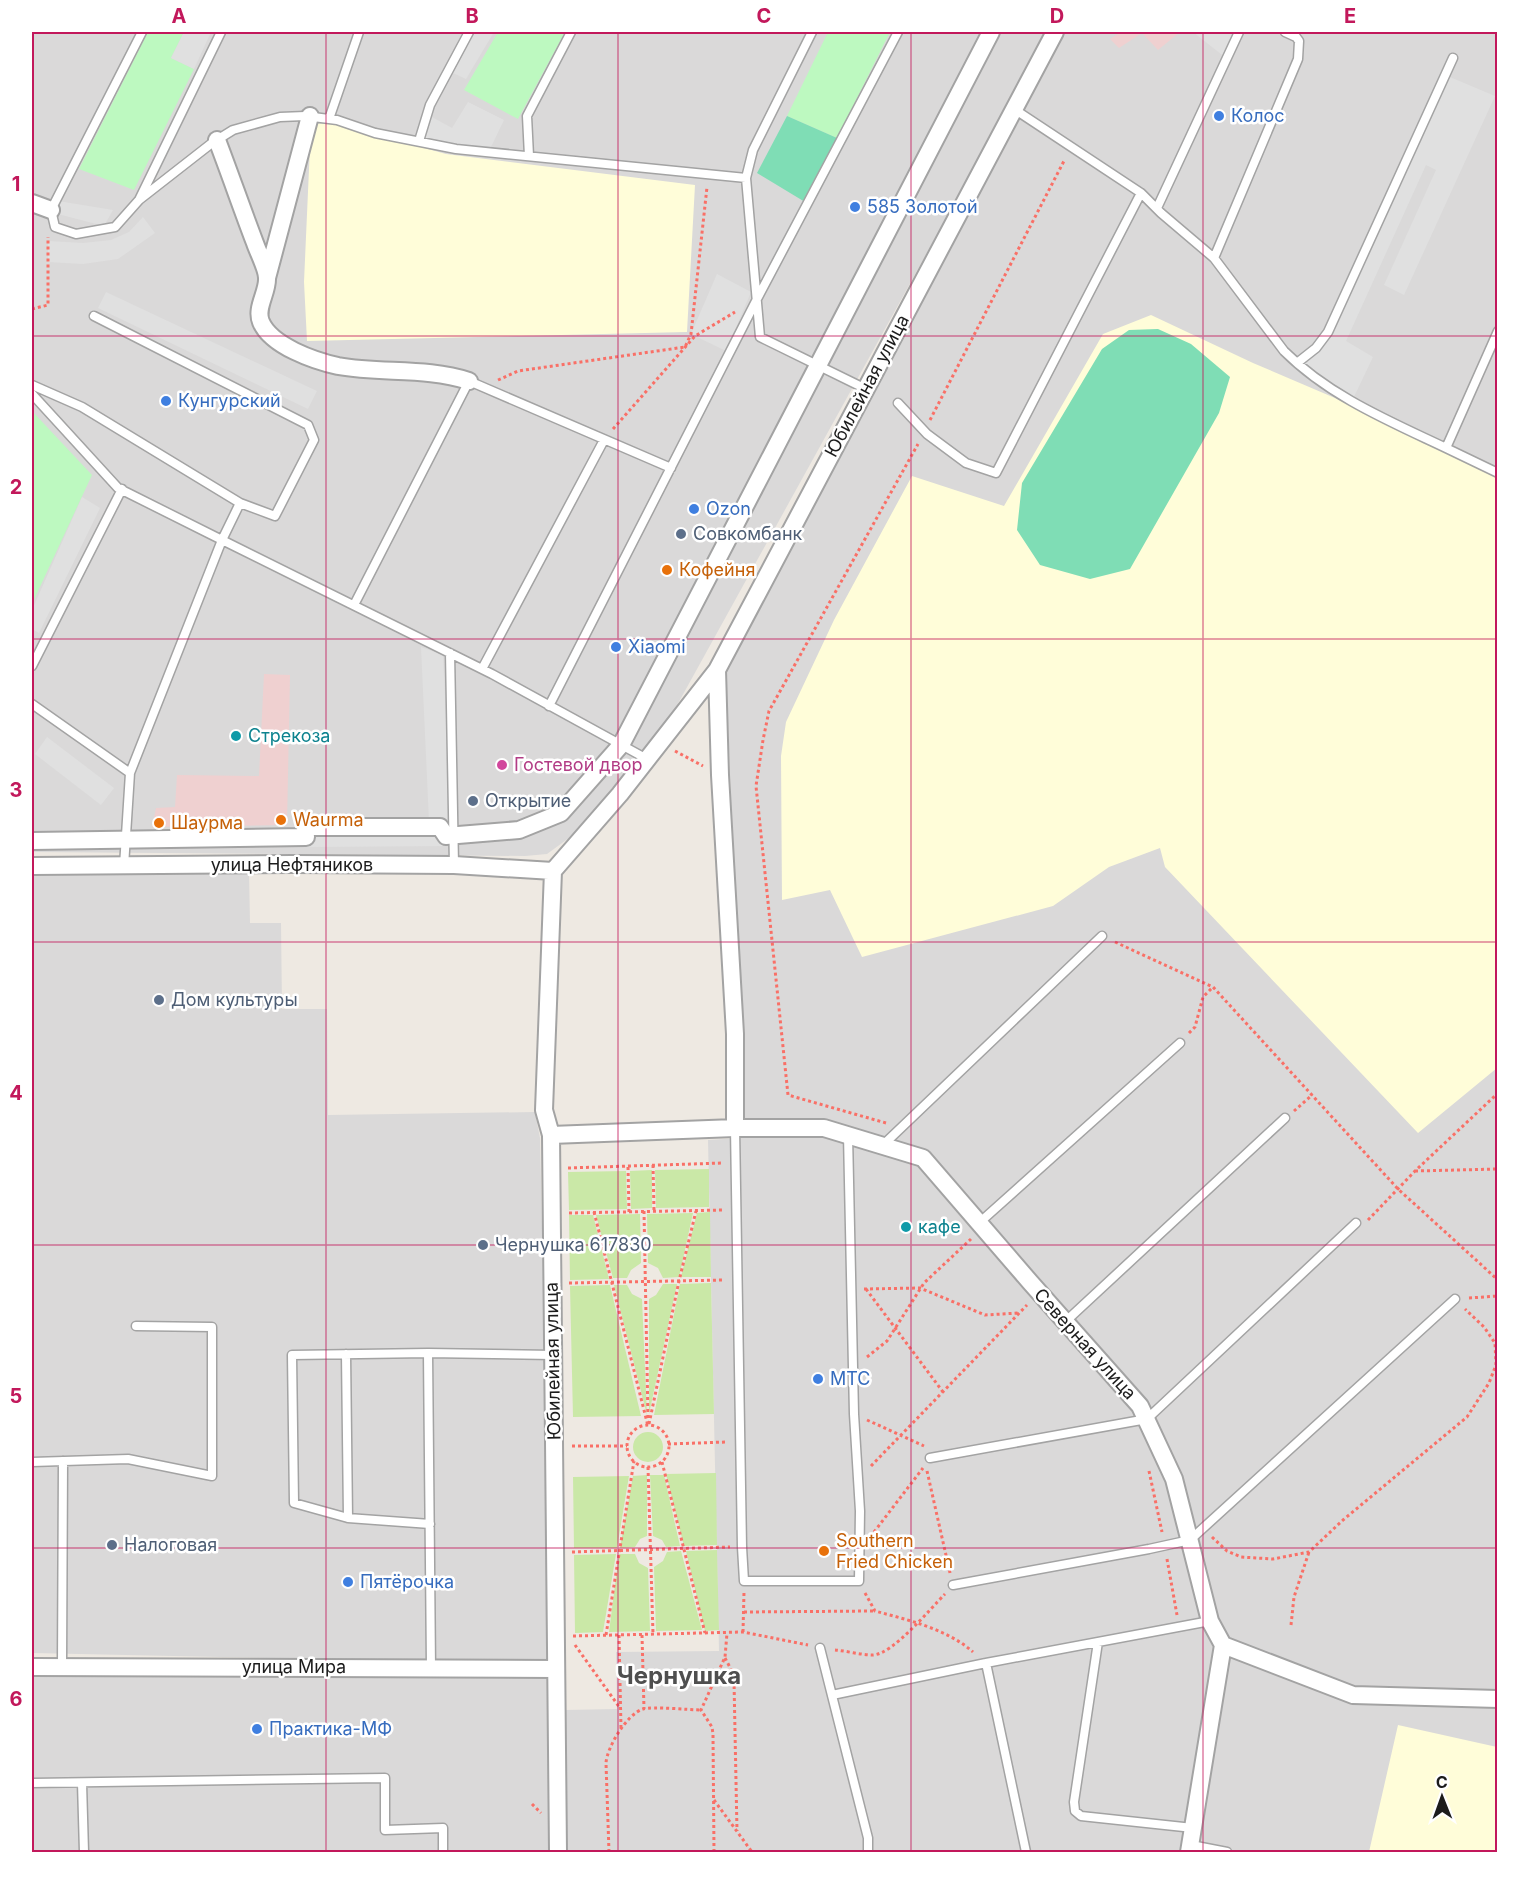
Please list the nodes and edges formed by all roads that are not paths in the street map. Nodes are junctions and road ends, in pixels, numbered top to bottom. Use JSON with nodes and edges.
{"nodes":[{"id":1,"x":142,"y":32,"type":"edge"},
{"id":2,"x":220,"y":32,"type":"edge"},
{"id":3,"x":359,"y":32,"type":"edge"},
{"id":4,"x":470,"y":32,"type":"edge"},
{"id":5,"x":571,"y":32,"type":"edge"},
{"id":6,"x":812,"y":32,"type":"edge"},
{"id":7,"x":898,"y":32,"type":"edge"},
{"id":8,"x":991,"y":32,"type":"edge"},
{"id":9,"x":1055,"y":32,"type":"edge"},
{"id":10,"x":1239,"y":32,"type":"edge"},
{"id":11,"x":1285,"y":32,"type":"edge"},
{"id":12,"x":1453,"y":58,"type":"dead end"},
{"id":13,"x":1014,"y":109,"type":"junction"},
{"id":14,"x":310,"y":116,"type":"junction"},
{"id":15,"x":329,"y":119,"type":"junction"},
{"id":16,"x":217,"y":140,"type":"junction"},
{"id":17,"x":419,"y":141,"type":"junction"},
{"id":18,"x":529,"y":156,"type":"junction"},
{"id":19,"x":746,"y":178,"type":"junction"},
{"id":20,"x":1141,"y":193,"type":"junction"},
{"id":21,"x":139,"y":200,"type":"junction"},
{"id":22,"x":32,"y":202,"type":"edge"},
{"id":23,"x":1157,"y":208,"type":"junction"},
{"id":24,"x":51,"y":210,"type":"junction"},
{"id":25,"x":1214,"y":258,"type":"junction"},
{"id":26,"x":267,"y":278,"type":"junction"},
{"id":27,"x":757,"y":299,"type":"junction"},
{"id":28,"x":94,"y":316,"type":"dead end"},
{"id":29,"x":1497,"y":331,"type":"edge"},
{"id":30,"x":1297,"y":363,"type":"junction"},
{"id":31,"x":819,"y":366,"type":"junction"},
{"id":32,"x":476,"y":384,"type":"junction"},
{"id":33,"x":32,"y":385,"type":"edge"},
{"id":34,"x":866,"y":389,"type":"junction"},
{"id":35,"x":32,"y":394,"type":"edge"},
{"id":36,"x":898,"y":404,"type":"dead end"},
{"id":37,"x":604,"y":440,"type":"junction"},
{"id":38,"x":1446,"y":448,"type":"junction"},
{"id":39,"x":671,"y":468,"type":"junction"},
{"id":40,"x":1497,"y":473,"type":"edge"},
{"id":41,"x":122,"y":489,"type":"junction"},
{"id":42,"x":240,"y":503,"type":"junction"},
{"id":43,"x":222,"y":540,"type":"junction"},
{"id":44,"x":354,"y":605,"type":"junction"},
{"id":45,"x":450,"y":653,"type":"junction"},
{"id":46,"x":32,"y":666,"type":"edge"},
{"id":47,"x":482,"y":669,"type":"junction"},
{"id":48,"x":717,"y":670,"type":"junction"},
{"id":49,"x":32,"y":704,"type":"edge"},
{"id":50,"x":549,"y":706,"type":"junction"},
{"id":51,"x":621,"y":745,"type":"junction"},
{"id":52,"x":647,"y":759,"type":"junction"},
{"id":53,"x":130,"y":773,"type":"junction"},
{"id":54,"x":454,"y":835,"type":"junction"},
{"id":55,"x":126,"y":840,"type":"junction"},
{"id":56,"x":32,"y":841,"type":"edge"},
{"id":57,"x":454,"y":865,"type":"junction"},
{"id":58,"x":32,"y":866,"type":"edge"},
{"id":59,"x":124,"y":866,"type":"junction"},
{"id":60,"x":553,"y":871,"type":"junction"},
{"id":61,"x":1102,"y":936,"type":"road end"},
{"id":62,"x":1180,"y":1043,"type":"road end"},
{"id":63,"x":1285,"y":1118,"type":"road end"},
{"id":64,"x":735,"y":1128,"type":"junction"},
{"id":65,"x":551,"y":1135,"type":"junction"},
{"id":66,"x":848,"y":1135,"type":"junction"},
{"id":67,"x":883,"y":1146,"type":"junction"},
{"id":68,"x":1356,"y":1223,"type":"road end"},
{"id":69,"x":981,"y":1226,"type":"junction"},
{"id":70,"x":1455,"y":1299,"type":"road end"},
{"id":71,"x":1065,"y":1322,"type":"junction"},
{"id":72,"x":136,"y":1326,"type":"dead end"},
{"id":73,"x":428,"y":1353,"type":"junction"},
{"id":74,"x":346,"y":1354,"type":"junction"},
{"id":75,"x":553,"y":1355,"type":"junction"},
{"id":76,"x":1147,"y":1419,"type":"junction"},
{"id":77,"x":930,"y":1458,"type":"road end"},
{"id":78,"x":63,"y":1461,"type":"junction"},
{"id":79,"x":32,"y":1462,"type":"edge"},
{"id":80,"x":348,"y":1518,"type":"junction"},
{"id":81,"x":430,"y":1524,"type":"junction"},
{"id":82,"x":1190,"y":1540,"type":"junction"},
{"id":83,"x":953,"y":1585,"type":"road end"},
{"id":84,"x":1209,"y":1621,"type":"junction"},
{"id":85,"x":1098,"y":1642,"type":"junction"},
{"id":86,"x":1223,"y":1645,"type":"junction"},
{"id":87,"x":820,"y":1648,"type":"road end"},
{"id":88,"x":986,"y":1663,"type":"junction"},
{"id":89,"x":32,"y":1667,"type":"edge"},
{"id":90,"x":62,"y":1667,"type":"junction"},
{"id":91,"x":431,"y":1668,"type":"junction"},
{"id":92,"x":556,"y":1669,"type":"junction"},
{"id":93,"x":832,"y":1695,"type":"junction"},
{"id":94,"x":1497,"y":1698,"type":"edge"},
{"id":95,"x":32,"y":1783,"type":"edge"},
{"id":96,"x":82,"y":1783,"type":"junction"},
{"id":97,"x":1191,"y":1842,"type":"edge"},
{"id":98,"x":84,"y":1852,"type":"edge"},
{"id":99,"x":443,"y":1852,"type":"edge"},
{"id":100,"x":558,"y":1852,"type":"edge"},
{"id":101,"x":868,"y":1852,"type":"edge"},
{"id":102,"x":1026,"y":1852,"type":"edge"},
{"id":103,"x":1227,"y":1852,"type":"edge"}],
"edges":[{"from":1,"to":24,"type":"lane"},
{"from":2,"to":21,"type":"lane"},
{"from":3,"to":15,"type":"lane"},
{"from":4,"to":17,"type":"lane"},
{"from":5,"to":18,"type":"lane"},
{"from":6,"to":19,"type":"lane"},
{"from":7,"to":27,"type":"lane"},
{"from":8,"to":31,"type":"street"},
{"from":9,"to":13,"type":"street","name":"Юбилейная улица"},
{"from":10,"to":23,"type":"lane"},
{"from":11,"to":25,"type":"lane"},
{"from":12,"to":30,"type":"lane"},
{"from":13,"to":20,"type":"lane"},
{"from":13,"to":34,"type":"street","name":"Юбилейная улица"},
{"from":14,"to":15,"type":"lane"},
{"from":14,"to":16,"type":"lane"},
{"from":14,"to":26,"type":"street"},
{"from":15,"to":17,"type":"lane"},
{"from":16,"to":21,"type":"lane"},
{"from":16,"to":26,"type":"street"},
{"from":17,"to":18,"type":"lane"},
{"from":18,"to":19,"type":"lane"},
{"from":19,"to":27,"type":"lane"},
{"from":20,"to":23,"type":"lane"},
{"from":20,"to":36,"type":"lane"},
{"from":21,"to":24,"type":"lane"},
{"from":22,"to":24,"type":"street"},
{"from":23,"to":25,"type":"lane"},
{"from":25,"to":30,"type":"lane"},
{"from":26,"to":32,"type":"street"},
{"from":27,"to":31,"type":"lane"},
{"from":27,"to":39,"type":"lane"},
{"from":28,"to":42,"type":"lane"},
{"from":29,"to":38,"type":"lane"},
{"from":30,"to":38,"type":"lane"},
{"from":31,"to":34,"type":"lane"},
{"from":31,"to":51,"type":"street"},
{"from":32,"to":37,"type":"lane"},
{"from":32,"to":44,"type":"lane"},
{"from":33,"to":42,"type":"lane"},
{"from":34,"to":48,"type":"street","name":"Юбилейная улица"},
{"from":35,"to":41,"type":"lane"},
{"from":37,"to":39,"type":"lane"},
{"from":37,"to":47,"type":"lane"},
{"from":38,"to":40,"type":"lane"},
{"from":39,"to":50,"type":"lane"},
{"from":41,"to":43,"type":"lane"},
{"from":41,"to":46,"type":"lane"},
{"from":42,"to":43,"type":"lane"},
{"from":43,"to":44,"type":"lane"},
{"from":43,"to":53,"type":"lane"},
{"from":44,"to":45,"type":"lane"},
{"from":45,"to":47,"type":"lane"},
{"from":45,"to":54,"type":"lane"},
{"from":47,"to":50,"type":"lane"},
{"from":48,"to":52,"type":"street","name":"Юбилейная улица"},
{"from":48,"to":64,"type":"street"},
{"from":49,"to":53,"type":"lane"},
{"from":50,"to":51,"type":"lane"},
{"from":51,"to":52,"type":"lane"},
{"from":51,"to":54,"type":"street"},
{"from":52,"to":60,"type":"street","name":"Юбилейная улица"},
{"from":53,"to":55,"type":"lane"},
{"from":54,"to":55,"type":"street"},
{"from":54,"to":57,"type":"lane"},
{"from":55,"to":56,"type":"street"},
{"from":55,"to":59,"type":"lane"},
{"from":57,"to":59,"type":"street","name":"улица Нефтяников"},
{"from":57,"to":60,"type":"street","name":"улица Нефтяников"},
{"from":58,"to":59,"type":"street","name":"улица Нефтяников"},
{"from":60,"to":65,"type":"street","name":"Юбилейная улица"},
{"from":61,"to":67,"type":"lane"},
{"from":62,"to":69,"type":"lane"},
{"from":63,"to":71,"type":"lane"},
{"from":64,"to":65,"type":"street","name":"Северная улица"},
{"from":64,"to":66,"type":"street","name":"Северная улица"},
{"from":64,"to":66,"type":"lane"},
{"from":65,"to":75,"type":"street","name":"Юбилейная улица"},
{"from":66,"to":67,"type":"street","name":"Северная улица"},
{"from":67,"to":69,"type":"street","name":"Северная улица"},
{"from":68,"to":76,"type":"lane"},
{"from":69,"to":71,"type":"street","name":"Северная улица"},
{"from":70,"to":82,"type":"lane"},
{"from":71,"to":76,"type":"street","name":"Северная улица"},
{"from":72,"to":78,"type":"lane"},
{"from":73,"to":74,"type":"lane"},
{"from":73,"to":75,"type":"lane"},
{"from":73,"to":81,"type":"lane"},
{"from":74,"to":80,"type":"lane"},
{"from":74,"to":80,"type":"lane"},
{"from":75,"to":92,"type":"street","name":"Юбилейная улица"},
{"from":76,"to":77,"type":"lane"},
{"from":76,"to":82,"type":"street","name":"Северная улица"},
{"from":78,"to":79,"type":"lane"},
{"from":78,"to":90,"type":"lane"},
{"from":80,"to":81,"type":"lane"},
{"from":81,"to":91,"type":"lane"},
{"from":82,"to":83,"type":"lane"},
{"from":82,"to":84,"type":"street","name":"Северная улица"},
{"from":84,"to":85,"type":"lane"},
{"from":84,"to":86,"type":"street","name":"Северная улица"},
{"from":85,"to":88,"type":"lane"},
{"from":85,"to":97,"type":"lane"},
{"from":86,"to":94,"type":"street"},
{"from":86,"to":97,"type":"street"},
{"from":87,"to":93,"type":"lane"},
{"from":88,"to":93,"type":"lane"},
{"from":88,"to":102,"type":"lane"},
{"from":89,"to":90,"type":"street","name":"улица Мира"},
{"from":90,"to":91,"type":"street","name":"улица Мира"},
{"from":91,"to":92,"type":"street","name":"улица Мира"},
{"from":92,"to":100,"type":"street","name":"Юбилейная улица"},
{"from":93,"to":101,"type":"lane"},
{"from":95,"to":96,"type":"lane"},
{"from":96,"to":98,"type":"lane"},
{"from":96,"to":99,"type":"lane"},
{"from":97,"to":103,"type":"lane"}]}
